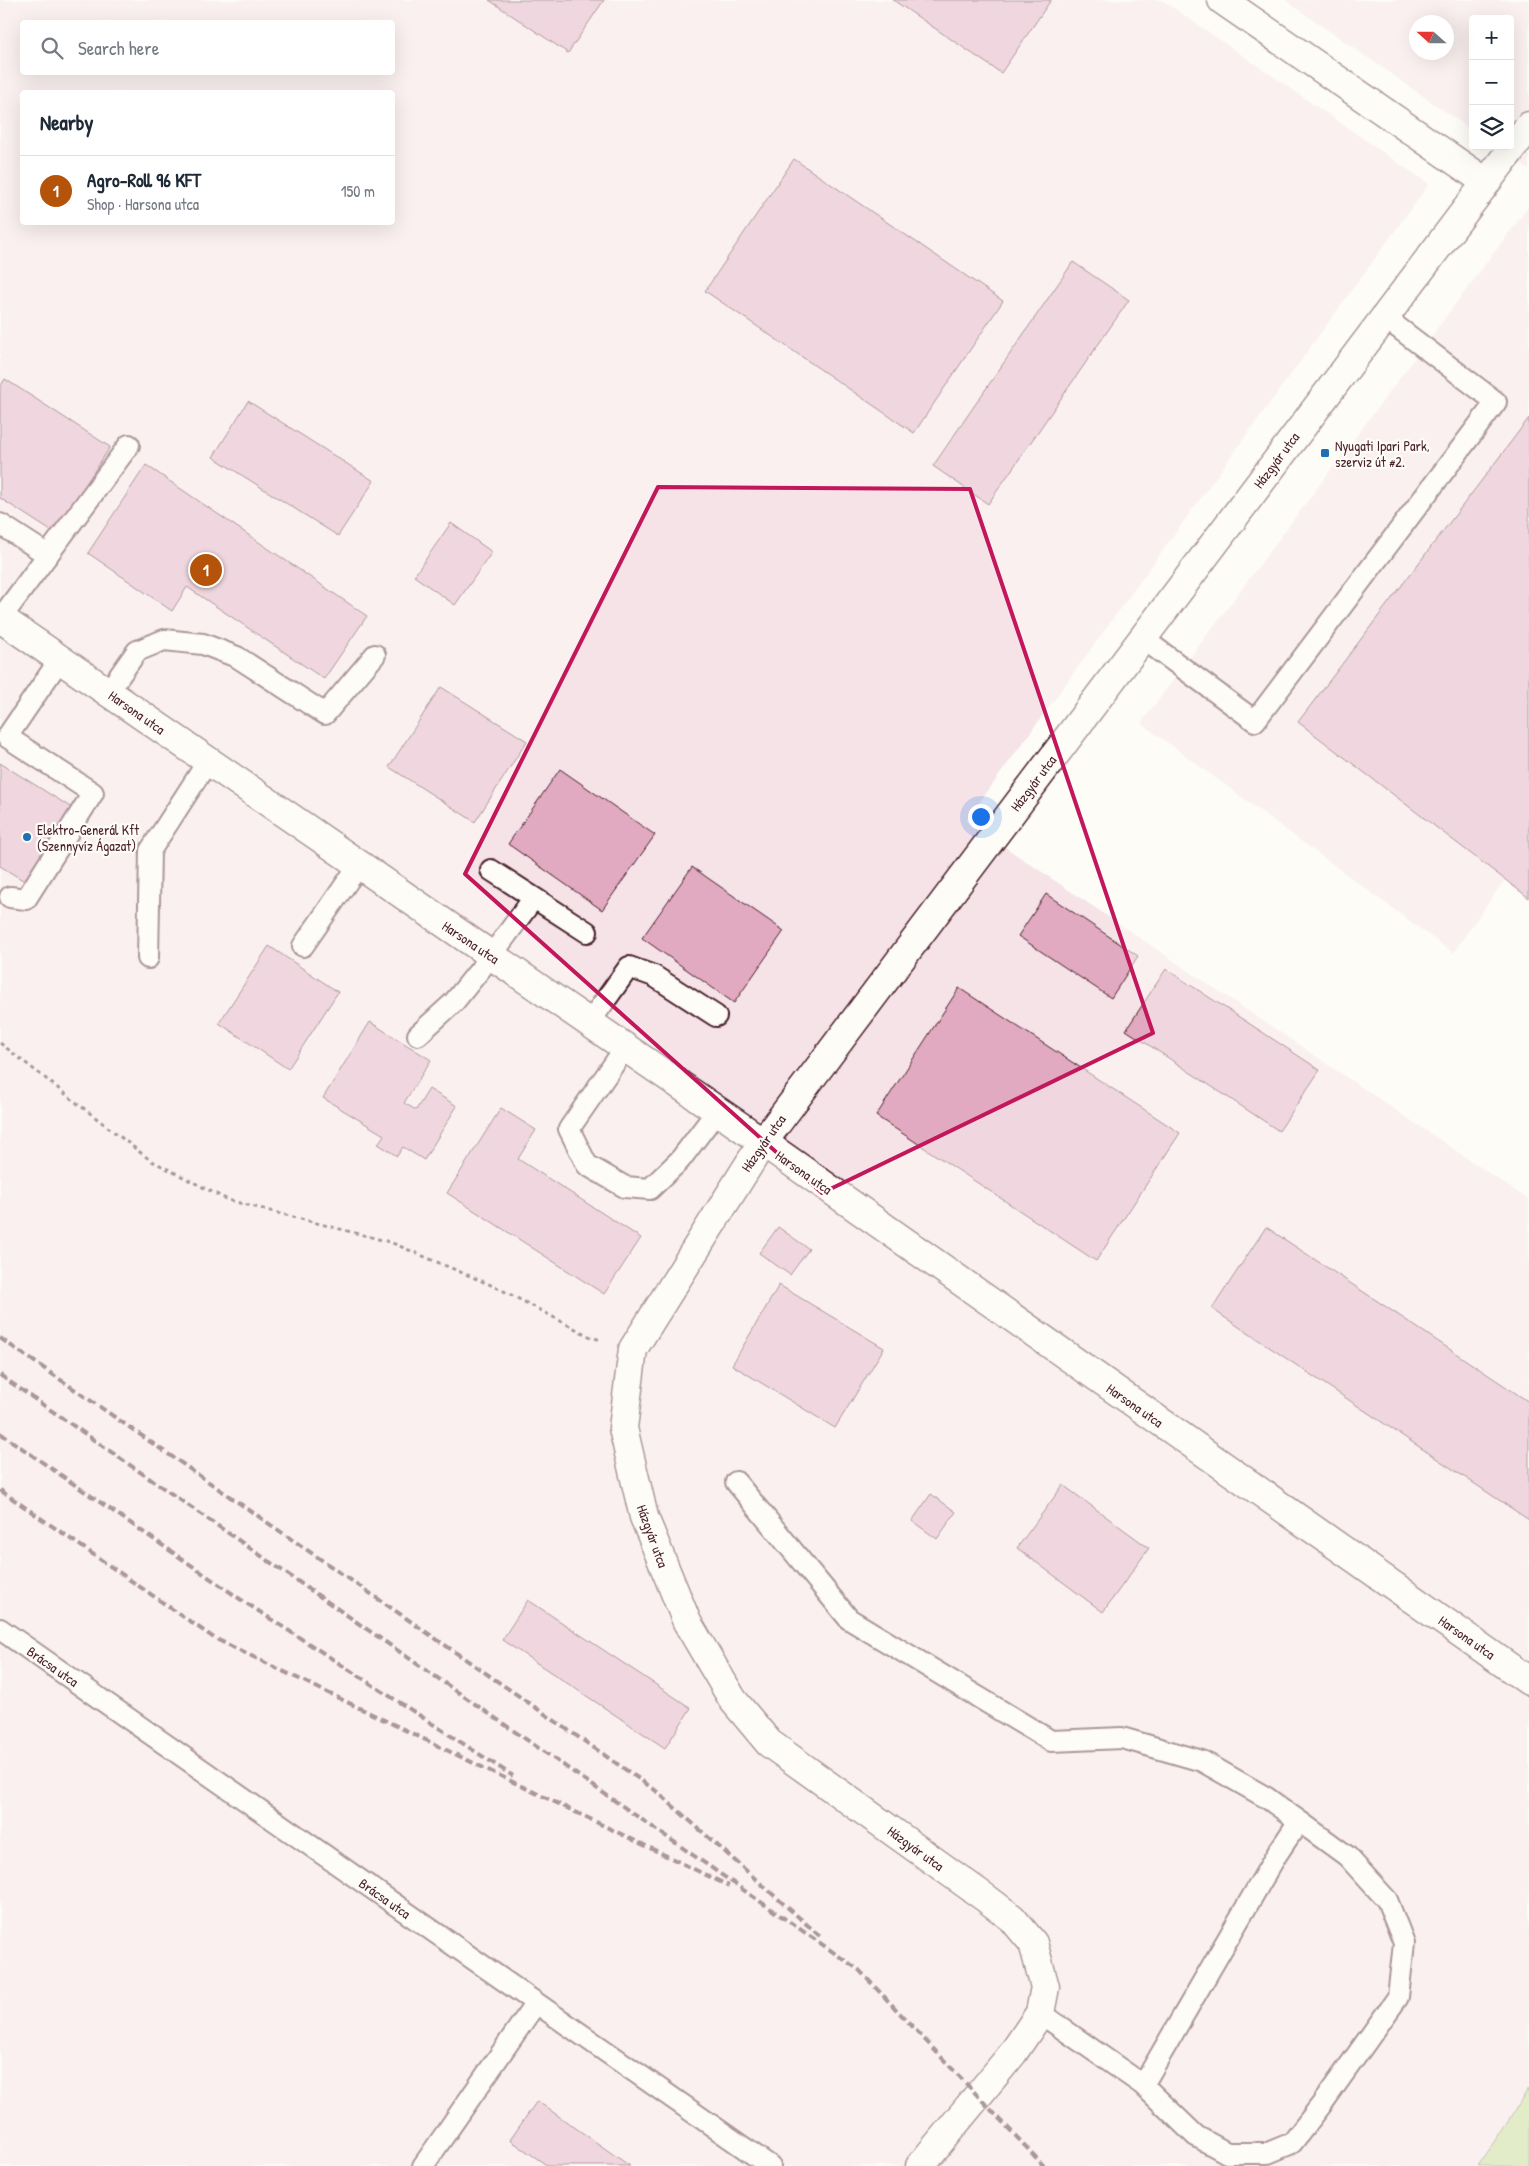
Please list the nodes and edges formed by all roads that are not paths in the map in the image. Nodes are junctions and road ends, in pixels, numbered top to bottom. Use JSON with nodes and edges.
{"nodes":[{"id":1,"x":1222,"y":0,"type":"edge"},
{"id":2,"x":1529,"y":126,"type":"edge"},
{"id":3,"x":1486,"y":182,"type":"junction"},
{"id":4,"x":1384,"y":317,"type":"junction"},
{"id":5,"x":129,"y":444,"type":"dead end"},
{"id":6,"x":0,"y":524,"type":"edge"},
{"id":7,"x":48,"y":555,"type":"junction"},
{"id":8,"x":0,"y":618,"type":"edge"},
{"id":9,"x":1142,"y":638,"type":"junction"},
{"id":10,"x":375,"y":656,"type":"dead end"},
{"id":11,"x":60,"y":659,"type":"junction"},
{"id":12,"x":108,"y":692,"type":"junction"},
{"id":13,"x":208,"y":761,"type":"junction"},
{"id":14,"x":359,"y":865,"type":"junction"},
{"id":15,"x":491,"y":870,"type":"dead end"},
{"id":16,"x":10,"y":897,"type":"dead end"},
{"id":17,"x":533,"y":899,"type":"junction"},
{"id":18,"x":587,"y":932,"type":"dead end"},
{"id":19,"x":304,"y":946,"type":"dead end"},
{"id":20,"x":491,"y":956,"type":"junction"},
{"id":21,"x":148,"y":958,"type":"dead end"},
{"id":22,"x":716,"y":1016,"type":"dead end"},
{"id":23,"x":589,"y":1023,"type":"junction"},
{"id":24,"x":418,"y":1035,"type":"dead end"},
{"id":25,"x":625,"y":1048,"type":"junction"},
{"id":26,"x":717,"y":1111,"type":"junction"},
{"id":27,"x":762,"y":1142,"type":"junction"},
{"id":28,"x":736,"y":1482,"type":"dead end"},
{"id":29,"x":0,"y":1630,"type":"edge"},
{"id":30,"x":1529,"y":1681,"type":"edge"},
{"id":31,"x":1299,"y":1821,"type":"junction"},
{"id":32,"x":536,"y":2003,"type":"junction"},
{"id":33,"x":1040,"y":2013,"type":"junction"},
{"id":34,"x":1143,"y":2085,"type":"junction"},
{"id":35,"x":423,"y":2166,"type":"edge"},
{"id":36,"x":770,"y":2166,"type":"edge"},
{"id":37,"x":920,"y":2166,"type":"edge"}],
"edges":[{"from":1,"to":3,"type":"street"},
{"from":2,"to":3,"type":"street","name":"Házgyár utca"},
{"from":3,"to":4,"type":"street","name":"Házgyár utca"},
{"from":4,"to":9,"type":"street","name":"Házgyár utca"},
{"from":4,"to":9,"type":"lane"},
{"from":5,"to":7,"type":"lane"},
{"from":6,"to":7,"type":"lane"},
{"from":7,"to":8,"type":"lane"},
{"from":8,"to":11,"type":"street","name":"Harsona utca"},
{"from":9,"to":27,"type":"street","name":"Házgyár utca"},
{"from":10,"to":12,"type":"lane"},
{"from":11,"to":12,"type":"street","name":"Harsona utca"},
{"from":11,"to":16,"type":"lane"},
{"from":12,"to":13,"type":"street","name":"Harsona utca"},
{"from":13,"to":14,"type":"street","name":"Harsona utca"},
{"from":13,"to":21,"type":"lane"},
{"from":14,"to":19,"type":"lane"},
{"from":14,"to":20,"type":"street","name":"Harsona utca"},
{"from":15,"to":17,"type":"lane"},
{"from":17,"to":18,"type":"lane"},
{"from":17,"to":20,"type":"lane"},
{"from":20,"to":23,"type":"street","name":"Harsona utca"},
{"from":20,"to":24,"type":"lane"},
{"from":22,"to":23,"type":"lane"},
{"from":23,"to":25,"type":"street","name":"Harsona utca"},
{"from":25,"to":26,"type":"street","name":"Harsona utca"},
{"from":25,"to":26,"type":"lane"},
{"from":26,"to":27,"type":"street","name":"Harsona utca"},
{"from":27,"to":30,"type":"street","name":"Harsona utca"},
{"from":27,"to":33,"type":"street","name":"Házgyár utca"},
{"from":28,"to":31,"type":"lane"},
{"from":29,"to":32,"type":"lane","name":"Brácsa utca"},
{"from":31,"to":34,"type":"lane"},
{"from":31,"to":34,"type":"lane"},
{"from":32,"to":35,"type":"lane"},
{"from":32,"to":36,"type":"lane","name":"Brácsa utca"},
{"from":33,"to":34,"type":"lane"},
{"from":33,"to":37,"type":"street","name":"Házgyár utca"}]}
